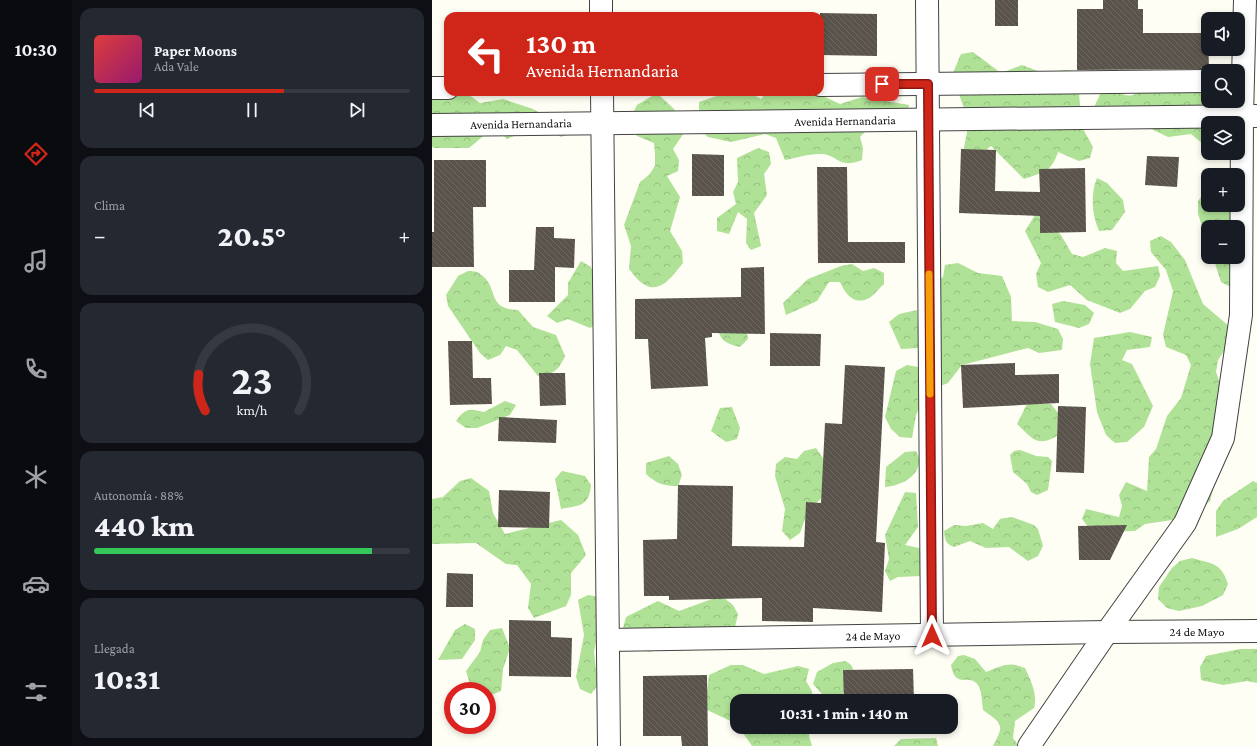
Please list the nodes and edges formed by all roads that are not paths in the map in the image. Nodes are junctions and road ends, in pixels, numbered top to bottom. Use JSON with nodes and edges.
{"nodes":[{"id":1,"x":601,"y":0,"type":"edge"},
{"id":2,"x":927,"y":0,"type":"edge"},
{"id":3,"x":1245,"y":0,"type":"edge"},
{"id":4,"x":601,"y":12,"type":"edge"},
{"id":5,"x":1201,"y":81,"type":"edge"},
{"id":6,"x":1246,"y":81,"type":"edge"},
{"id":7,"x":928,"y":84,"type":"junction"},
{"id":8,"x":824,"y":85,"type":"edge"},
{"id":9,"x":432,"y":88,"type":"edge"},
{"id":10,"x":444,"y":88,"type":"edge"},
{"id":11,"x":602,"y":96,"type":"edge"},
{"id":12,"x":1249,"y":116,"type":"edge"},
{"id":13,"x":928,"y":120,"type":"junction"},
{"id":14,"x":603,"y":123,"type":"junction"},
{"id":15,"x":432,"y":125,"type":"edge"},
{"id":16,"x":1257,"y":631,"type":"edge"},
{"id":17,"x":1107,"y":632,"type":"junction"},
{"id":18,"x":932,"y":636,"type":"junction"},
{"id":19,"x":608,"y":640,"type":"junction"},
{"id":20,"x":609,"y":746,"type":"edge"},
{"id":21,"x":1029,"y":746,"type":"edge"}],
"edges":[{"from":1,"to":4,"type":"street"},
{"from":2,"to":7,"type":"street"},
{"from":3,"to":6,"type":"street"},
{"from":5,"to":7,"type":"street"},
{"from":6,"to":12,"type":"street"},
{"from":7,"to":8,"type":"street"},
{"from":7,"to":13,"type":"street"},
{"from":9,"to":10,"type":"street"},
{"from":11,"to":14,"type":"street"},
{"from":12,"to":13,"type":"street","name":"Avenida Hernandaria"},
{"from":12,"to":17,"type":"street"},
{"from":13,"to":14,"type":"street","name":"Avenida Hernandaria"},
{"from":13,"to":18,"type":"street"},
{"from":14,"to":15,"type":"street","name":"Avenida Hernandaria"},
{"from":14,"to":19,"type":"street"},
{"from":16,"to":17,"type":"street","name":"24 de Mayo"},
{"from":17,"to":18,"type":"street","name":"24 de Mayo"},
{"from":17,"to":21,"type":"street"},
{"from":18,"to":19,"type":"street","name":"24 de Mayo"},
{"from":19,"to":20,"type":"street"}]}
